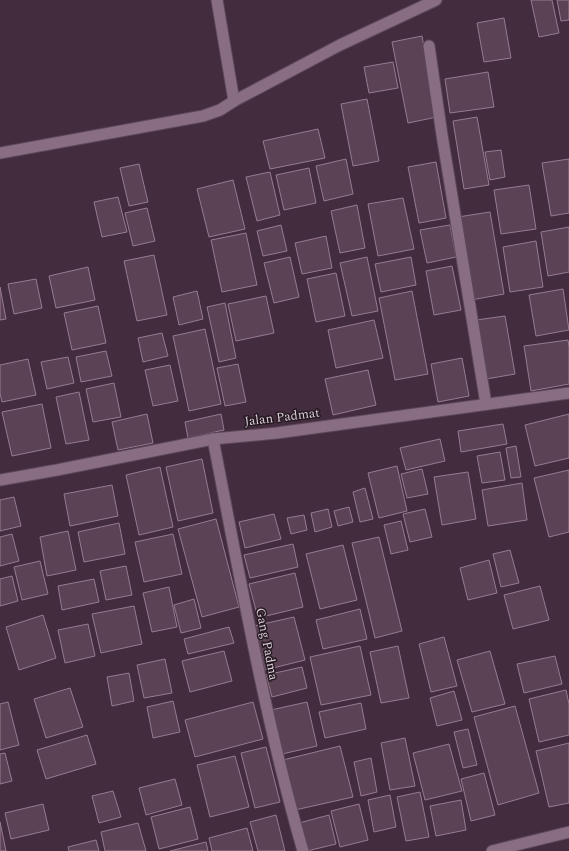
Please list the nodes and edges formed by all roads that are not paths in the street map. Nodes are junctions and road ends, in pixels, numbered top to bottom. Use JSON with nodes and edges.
{"nodes":[{"id":1,"x":218,"y":0,"type":"edge"},
{"id":2,"x":436,"y":0,"type":"edge"},
{"id":3,"x":429,"y":46,"type":"dead end"},
{"id":4,"x":234,"y":101,"type":"junction"},
{"id":5,"x":0,"y":152,"type":"edge"},
{"id":6,"x":569,"y":393,"type":"edge"},
{"id":7,"x":486,"y":404,"type":"junction"},
{"id":8,"x":213,"y":440,"type":"junction"},
{"id":9,"x":0,"y":480,"type":"edge"},
{"id":10,"x":569,"y":832,"type":"edge"},
{"id":11,"x":303,"y":851,"type":"edge"},
{"id":12,"x":492,"y":851,"type":"edge"}],
"edges":[{"from":1,"to":4,"type":"street"},
{"from":2,"to":4,"type":"street"},
{"from":3,"to":7,"type":"street"},
{"from":4,"to":5,"type":"street"},
{"from":6,"to":7,"type":"street","name":"Jalan Padmat"},
{"from":7,"to":8,"type":"street","name":"Jalan Padmat"},
{"from":8,"to":9,"type":"street","name":"Jalan Padmat"},
{"from":8,"to":11,"type":"street","name":"Gang Padma"},
{"from":10,"to":12,"type":"street"}]}
